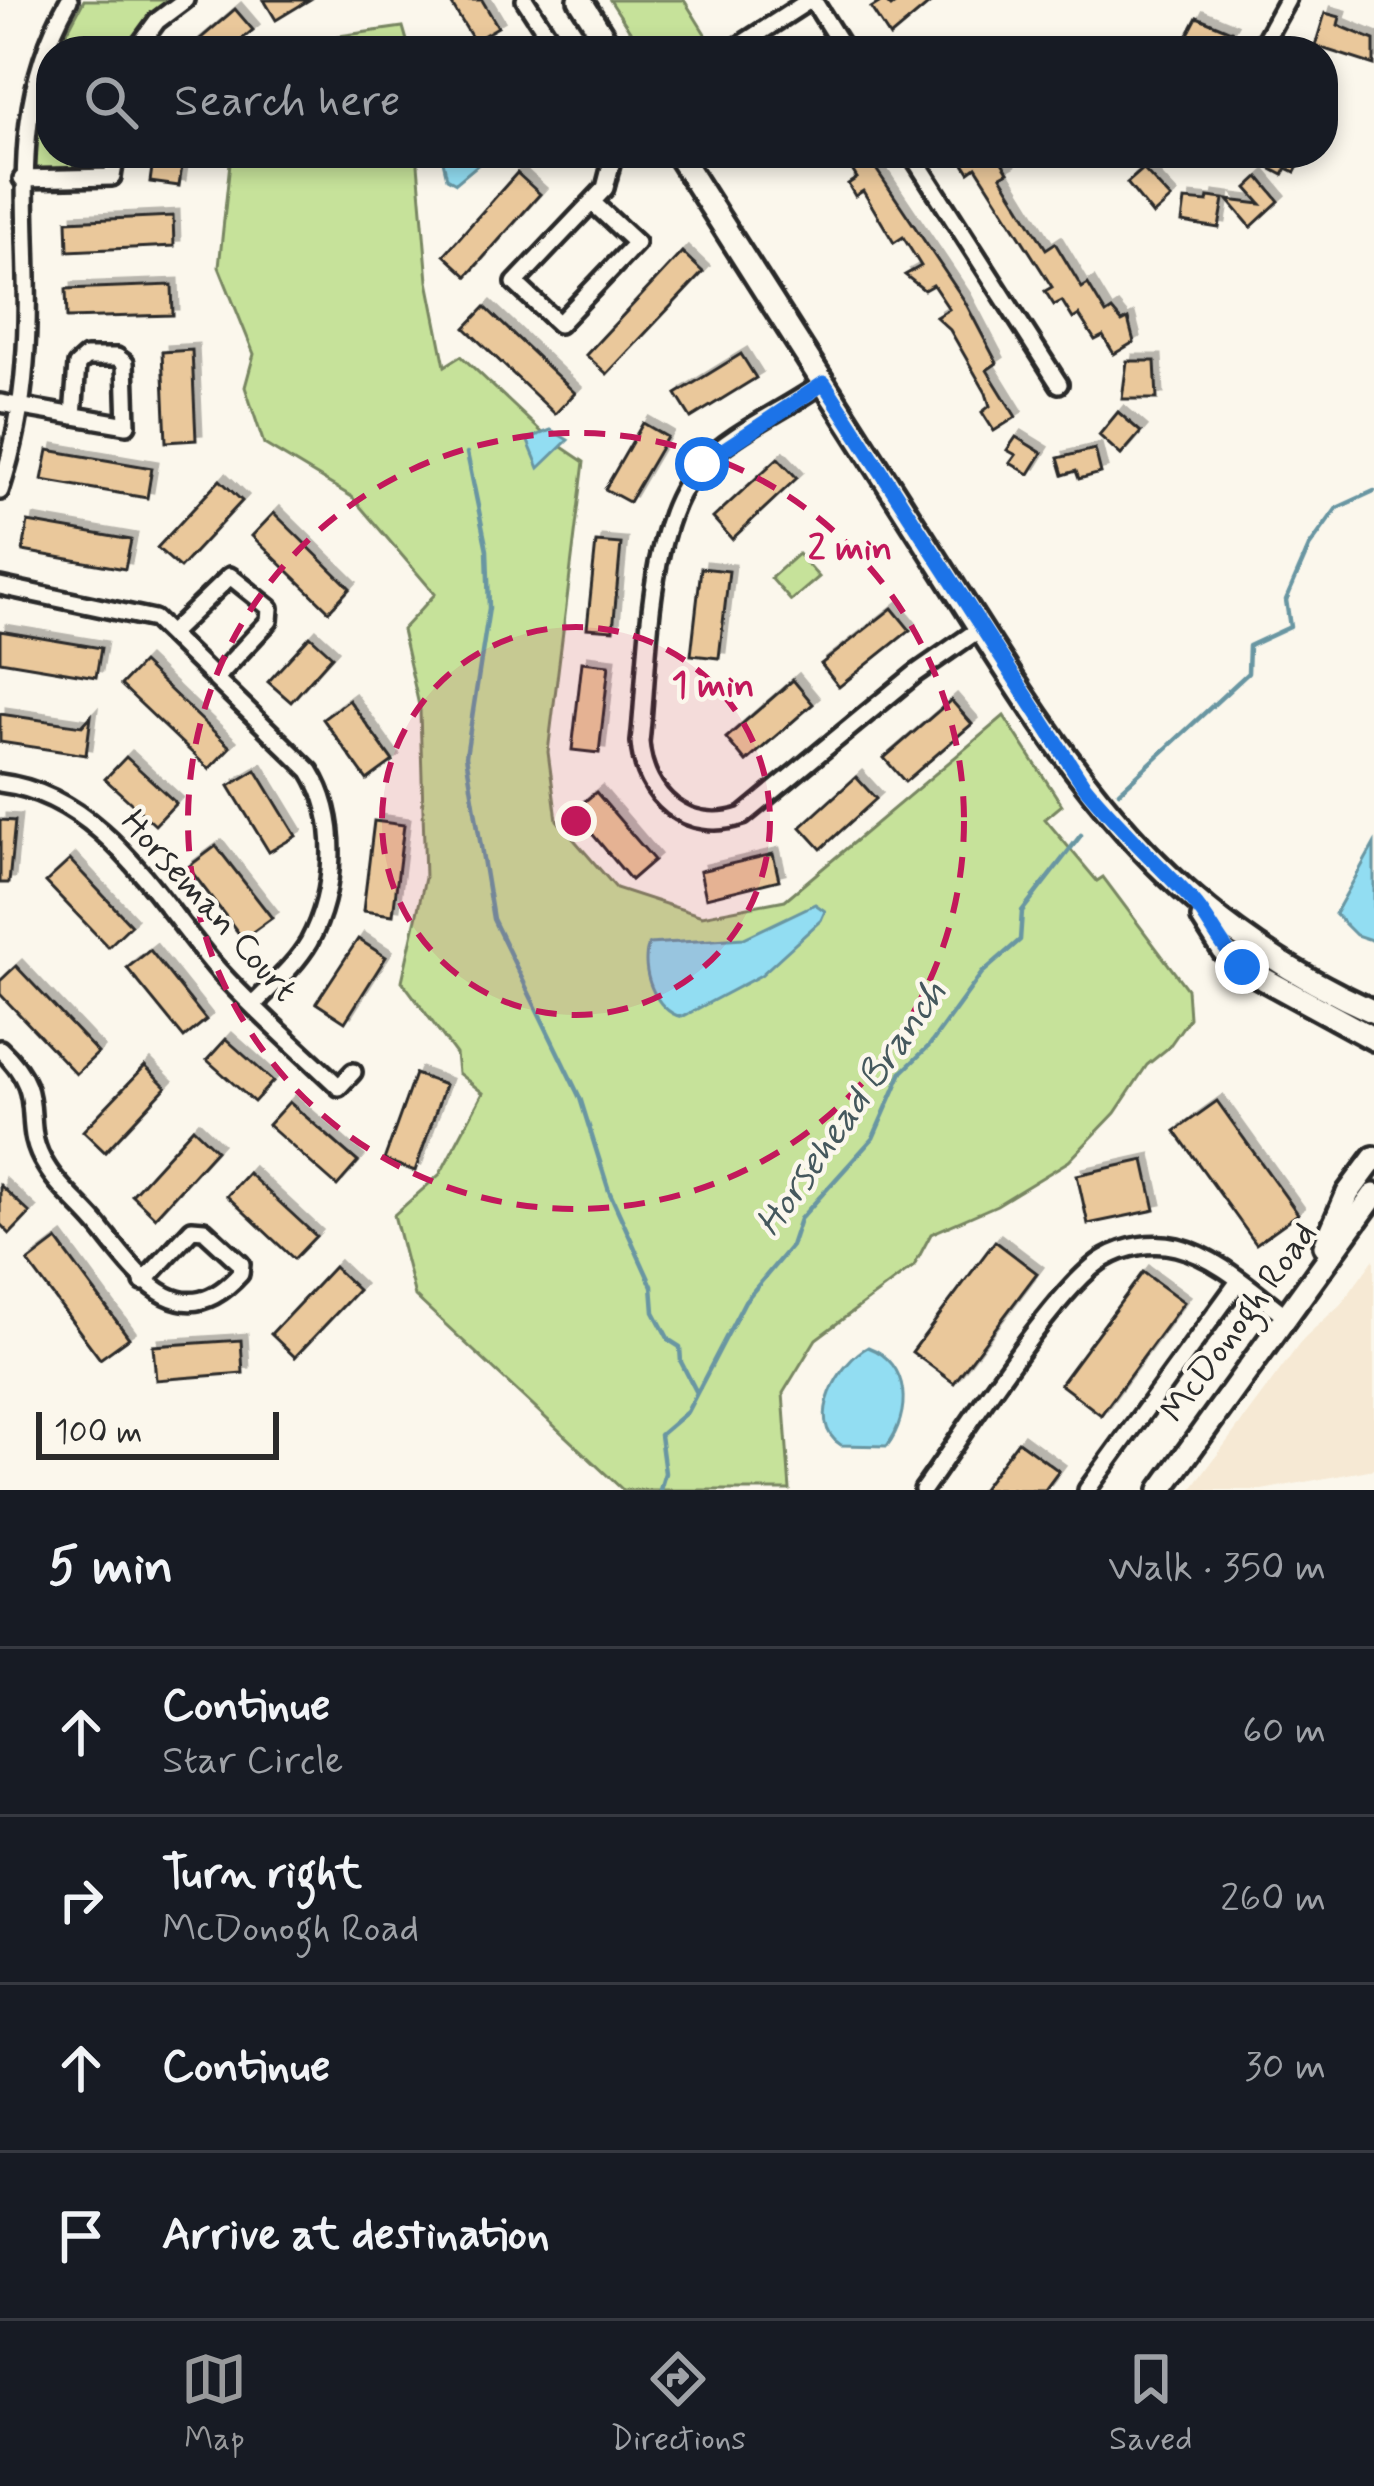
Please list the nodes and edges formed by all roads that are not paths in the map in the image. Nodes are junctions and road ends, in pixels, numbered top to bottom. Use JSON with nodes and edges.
{"nodes":[{"id":1,"x":69,"y":0,"type":"edge"},
{"id":2,"x":185,"y":0,"type":"edge"},
{"id":3,"x":525,"y":0,"type":"edge"},
{"id":4,"x":580,"y":0,"type":"edge"},
{"id":5,"x":812,"y":0,"type":"edge"},
{"id":6,"x":1288,"y":0,"type":"edge"},
{"id":7,"x":49,"y":36,"type":"edge"},
{"id":8,"x":146,"y":36,"type":"edge"},
{"id":9,"x":548,"y":36,"type":"edge"},
{"id":10,"x":603,"y":36,"type":"edge"},
{"id":11,"x":755,"y":36,"type":"edge"},
{"id":12,"x":835,"y":36,"type":"edge"},
{"id":13,"x":1268,"y":36,"type":"edge"},
{"id":14,"x":36,"y":70,"type":"edge"},
{"id":15,"x":114,"y":168,"type":"edge"},
{"id":16,"x":613,"y":168,"type":"edge"},
{"id":17,"x":686,"y":168,"type":"edge"},
{"id":18,"x":920,"y":168,"type":"edge"},
{"id":19,"x":22,"y":179,"type":"junction"},
{"id":20,"x":592,"y":202,"type":"junction"},
{"id":21,"x":824,"y":383,"type":"junction"},
{"id":22,"x":1058,"y":384,"type":"dead end"},
{"id":23,"x":0,"y":403,"type":"edge"},
{"id":24,"x":19,"y":407,"type":"junction"},
{"id":25,"x":73,"y":416,"type":"junction"},
{"id":26,"x":0,"y":491,"type":"edge"},
{"id":27,"x":0,"y":586,"type":"edge"},
{"id":28,"x":981,"y":628,"type":"junction"},
{"id":29,"x":171,"y":633,"type":"junction"},
{"id":30,"x":217,"y":677,"type":"junction"},
{"id":31,"x":0,"y":783,"type":"edge"},
{"id":32,"x":1194,"y":902,"type":"junction"},
{"id":33,"x":253,"y":1005,"type":"junction"},
{"id":34,"x":1374,"y":1012,"type":"edge"},
{"id":35,"x":1374,"y":1040,"type":"edge"},
{"id":36,"x":0,"y":1049,"type":"edge"},
{"id":37,"x":353,"y":1072,"type":"dead end"},
{"id":38,"x":1374,"y":1158,"type":"edge"},
{"id":39,"x":1374,"y":1195,"type":"edge"},
{"id":40,"x":1239,"y":1281,"type":"junction"},
{"id":41,"x":143,"y":1282,"type":"junction"},
{"id":42,"x":1310,"y":1283,"type":"junction"},
{"id":43,"x":1286,"y":1316,"type":"junction"},
{"id":44,"x":923,"y":1490,"type":"edge"},
{"id":45,"x":1087,"y":1490,"type":"edge"},
{"id":46,"x":1161,"y":1490,"type":"edge"}],
"edges":[{"from":1,"to":7,"type":"street"},
{"from":2,"to":8,"type":"street"},
{"from":3,"to":9,"type":"street"},
{"from":4,"to":10,"type":"main road"},
{"from":5,"to":11,"type":"street"},
{"from":5,"to":12,"type":"street"},
{"from":6,"to":13,"type":"street"},
{"from":14,"to":19,"type":"street"},
{"from":15,"to":19,"type":"street"},
{"from":16,"to":20,"type":"street"},
{"from":17,"to":21,"type":"main road"},
{"from":18,"to":22,"type":"street"},
{"from":19,"to":24,"type":"street"},
{"from":20,"to":20,"type":"street"},
{"from":21,"to":28,"type":"main road"},
{"from":21,"to":28,"type":"street"},
{"from":23,"to":24,"type":"street"},
{"from":24,"to":25,"type":"street"},
{"from":24,"to":26,"type":"street"},
{"from":25,"to":25,"type":"street"},
{"from":27,"to":29,"type":"street"},
{"from":28,"to":32,"type":"main road"},
{"from":29,"to":30,"type":"street"},
{"from":29,"to":30,"type":"street"},
{"from":30,"to":33,"type":"street"},
{"from":31,"to":33,"type":"street","name":"Horseman Court"},
{"from":32,"to":34,"type":"main road"},
{"from":32,"to":35,"type":"main road"},
{"from":33,"to":37,"type":"street","name":"Horseman Court"},
{"from":36,"to":41,"type":"street"},
{"from":38,"to":42,"type":"main road"},
{"from":39,"to":42,"type":"main road","name":"McDonogh Road"},
{"from":40,"to":43,"type":"street"},
{"from":40,"to":44,"type":"street"},
{"from":40,"to":45,"type":"street"},
{"from":41,"to":41,"type":"street"},
{"from":42,"to":43,"type":"main road","name":"McDonogh Road"},
{"from":43,"to":46,"type":"main road","name":"McDonogh Road"}]}
